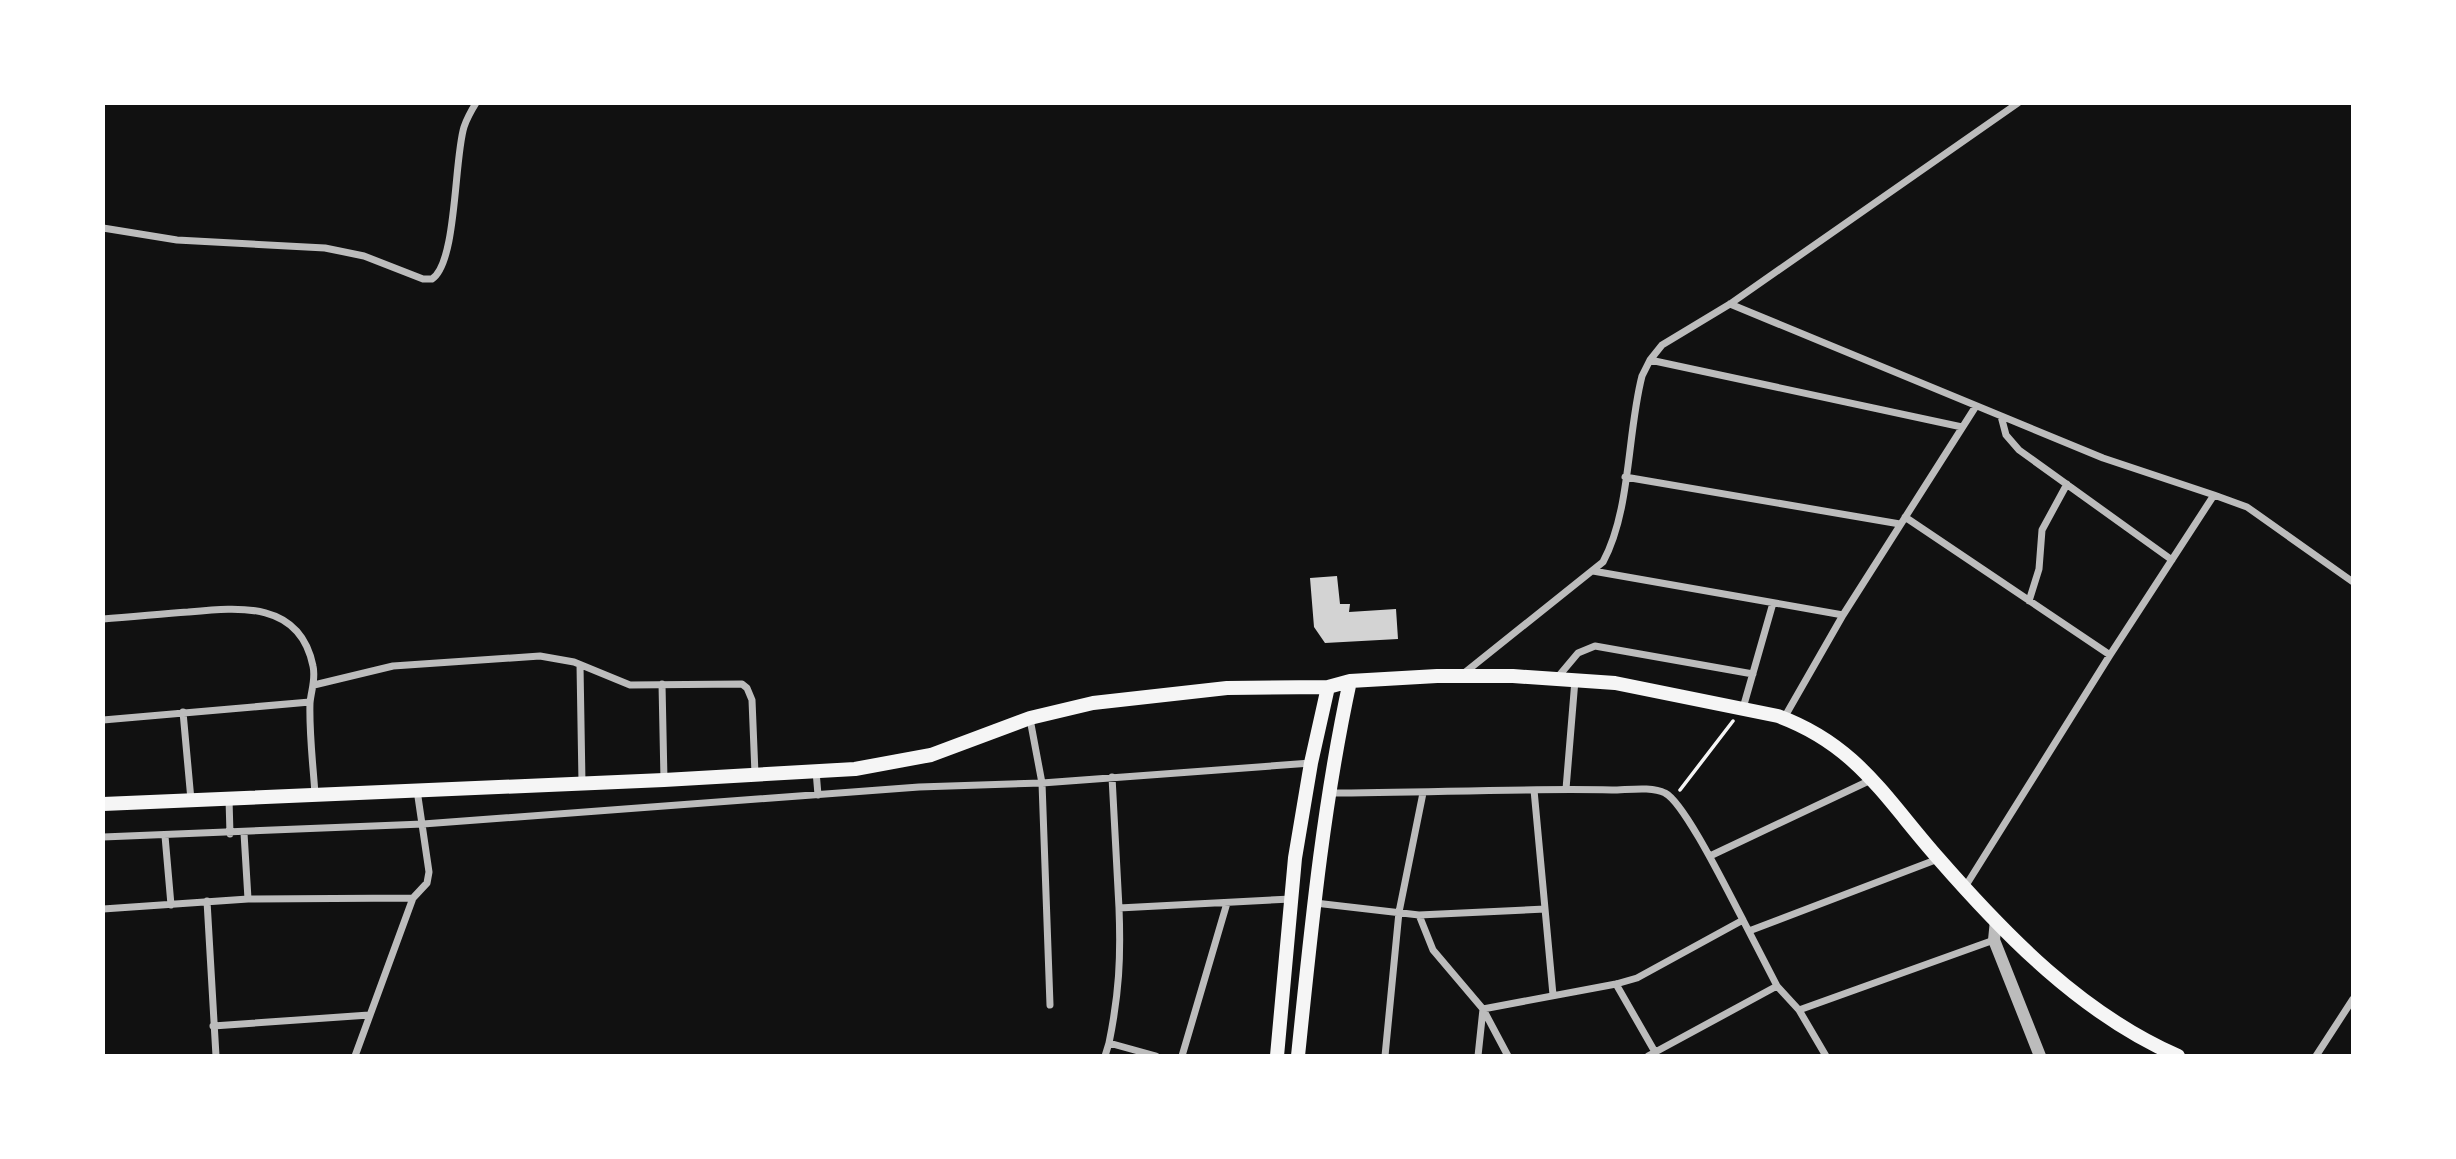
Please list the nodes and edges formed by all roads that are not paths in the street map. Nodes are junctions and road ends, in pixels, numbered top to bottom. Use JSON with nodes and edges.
{"nodes":[{"id":1,"x":477,"y":103,"type":"edge"},
{"id":2,"x":2018,"y":103,"type":"edge"},
{"id":3,"x":103,"y":228,"type":"edge"},
{"id":4,"x":1730,"y":304,"type":"junction"},
{"id":5,"x":1650,"y":360,"type":"junction"},
{"id":6,"x":1976,"y":406,"type":"junction"},
{"id":7,"x":2001,"y":416,"type":"junction"},
{"id":8,"x":1962,"y":427,"type":"junction"},
{"id":9,"x":1625,"y":477,"type":"junction"},
{"id":10,"x":2067,"y":484,"type":"junction"},
{"id":11,"x":2214,"y":495,"type":"junction"},
{"id":12,"x":1903,"y":520,"type":"junction"},
{"id":13,"x":2172,"y":560,"type":"junction"},
{"id":14,"x":1592,"y":572,"type":"junction"},
{"id":15,"x":2353,"y":582,"type":"edge"},
{"id":16,"x":2029,"y":601,"type":"junction"},
{"id":17,"x":1773,"y":603,"type":"junction"},
{"id":18,"x":1843,"y":615,"type":"junction"},
{"id":19,"x":103,"y":619,"type":"edge"},
{"id":20,"x":2110,"y":655,"type":"junction"},
{"id":21,"x":580,"y":665,"type":"junction"},
{"id":22,"x":1753,"y":674,"type":"junction"},
{"id":23,"x":1460,"y":676,"type":"junction"},
{"id":24,"x":1557,"y":679,"type":"junction"},
{"id":25,"x":1575,"y":680,"type":"junction"},
{"id":26,"x":1350,"y":681,"type":"junction"},
{"id":27,"x":662,"y":684,"type":"junction"},
{"id":28,"x":314,"y":685,"type":"junction"},
{"id":29,"x":1328,"y":687,"type":"junction"},
{"id":30,"x":310,"y":702,"type":"junction"},
{"id":31,"x":1743,"y":708,"type":"junction"},
{"id":32,"x":183,"y":712,"type":"junction"},
{"id":33,"x":1030,"y":718,"type":"junction"},
{"id":34,"x":1784,"y":718,"type":"junction"},
{"id":35,"x":103,"y":720,"type":"edge"},
{"id":36,"x":1311,"y":763,"type":"junction"},
{"id":37,"x":816,"y":771,"type":"junction"},
{"id":38,"x":755,"y":774,"type":"junction"},
{"id":39,"x":1112,"y":777,"type":"junction"},
{"id":40,"x":1873,"y":779,"type":"junction"},
{"id":41,"x":664,"y":780,"type":"junction"},
{"id":42,"x":582,"y":783,"type":"junction"},
{"id":43,"x":1042,"y":783,"type":"junction"},
{"id":44,"x":417,"y":789,"type":"junction"},
{"id":45,"x":1566,"y":789,"type":"junction"},
{"id":46,"x":1534,"y":790,"type":"junction"},
{"id":47,"x":1328,"y":793,"type":"junction"},
{"id":48,"x":1423,"y":793,"type":"junction"},
{"id":49,"x":315,"y":794,"type":"junction"},
{"id":50,"x":818,"y":794,"type":"junction"},
{"id":51,"x":229,"y":798,"type":"junction"},
{"id":52,"x":191,"y":800,"type":"junction"},
{"id":53,"x":103,"y":804,"type":"edge"},
{"id":54,"x":423,"y":824,"type":"junction"},
{"id":55,"x":244,"y":833,"type":"junction"},
{"id":56,"x":230,"y":834,"type":"junction"},
{"id":57,"x":166,"y":836,"type":"junction"},
{"id":58,"x":103,"y":837,"type":"edge"},
{"id":59,"x":1710,"y":856,"type":"junction"},
{"id":60,"x":1296,"y":858,"type":"junction"},
{"id":61,"x":1319,"y":859,"type":"junction"},
{"id":62,"x":1939,"y":859,"type":"junction"},
{"id":63,"x":1965,"y":887,"type":"junction"},
{"id":64,"x":413,"y":898,"type":"junction"},
{"id":65,"x":248,"y":899,"type":"junction"},
{"id":66,"x":1291,"y":899,"type":"junction"},
{"id":67,"x":207,"y":901,"type":"junction"},
{"id":68,"x":1314,"y":902,"type":"junction"},
{"id":69,"x":1227,"y":903,"type":"junction"},
{"id":70,"x":171,"y":905,"type":"junction"},
{"id":71,"x":1119,"y":908,"type":"junction"},
{"id":72,"x":103,"y":909,"type":"edge"},
{"id":73,"x":1545,"y":909,"type":"junction"},
{"id":74,"x":1399,"y":912,"type":"junction"},
{"id":75,"x":1419,"y":915,"type":"junction"},
{"id":76,"x":1744,"y":920,"type":"junction"},
{"id":77,"x":1996,"y":920,"type":"junction"},
{"id":78,"x":1749,"y":931,"type":"junction"},
{"id":79,"x":1994,"y":940,"type":"junction"},
{"id":80,"x":1616,"y":984,"type":"junction"},
{"id":81,"x":1777,"y":986,"type":"junction"},
{"id":82,"x":1553,"y":995,"type":"junction"},
{"id":83,"x":2353,"y":999,"type":"edge"},
{"id":84,"x":1050,"y":1005,"type":"dead end"},
{"id":85,"x":1483,"y":1009,"type":"junction"},
{"id":86,"x":1799,"y":1010,"type":"junction"},
{"id":87,"x":369,"y":1015,"type":"junction"},
{"id":88,"x":213,"y":1026,"type":"junction"},
{"id":89,"x":1109,"y":1043,"type":"junction"},
{"id":90,"x":1651,"y":1054,"type":"edge"},
{"id":91,"x":216,"y":1056,"type":"edge"},
{"id":92,"x":355,"y":1056,"type":"edge"},
{"id":93,"x":1105,"y":1056,"type":"edge"},
{"id":94,"x":1156,"y":1056,"type":"edge"},
{"id":95,"x":1182,"y":1056,"type":"edge"},
{"id":96,"x":1277,"y":1056,"type":"edge"},
{"id":97,"x":1298,"y":1056,"type":"edge"},
{"id":98,"x":1385,"y":1056,"type":"edge"},
{"id":99,"x":1478,"y":1056,"type":"edge"},
{"id":100,"x":1508,"y":1056,"type":"edge"},
{"id":101,"x":1826,"y":1056,"type":"edge"},
{"id":102,"x":2040,"y":1056,"type":"edge"},
{"id":103,"x":2178,"y":1056,"type":"edge"},
{"id":104,"x":2316,"y":1056,"type":"edge"}],
"edges":[{"from":1,"to":3,"type":"street"},
{"from":2,"to":4,"type":"street"},
{"from":4,"to":5,"type":"street"},
{"from":4,"to":6,"type":"street"},
{"from":5,"to":8,"type":"street"},
{"from":5,"to":9,"type":"street"},
{"from":6,"to":7,"type":"street"},
{"from":6,"to":8,"type":"street"},
{"from":7,"to":10,"type":"street"},
{"from":7,"to":11,"type":"street"},
{"from":8,"to":12,"type":"street"},
{"from":9,"to":12,"type":"street"},
{"from":9,"to":14,"type":"street"},
{"from":10,"to":13,"type":"street"},
{"from":10,"to":16,"type":"street"},
{"from":11,"to":13,"type":"street"},
{"from":11,"to":15,"type":"street"},
{"from":12,"to":16,"type":"street"},
{"from":12,"to":18,"type":"street"},
{"from":13,"to":20,"type":"street"},
{"from":14,"to":17,"type":"street"},
{"from":14,"to":23,"type":"street"},
{"from":16,"to":20,"type":"street"},
{"from":17,"to":18,"type":"street"},
{"from":17,"to":22,"type":"street"},
{"from":18,"to":34,"type":"street"},
{"from":19,"to":28,"type":"street"},
{"from":20,"to":63,"type":"street"},
{"from":21,"to":27,"type":"street"},
{"from":21,"to":28,"type":"street"},
{"from":21,"to":42,"type":"street"},
{"from":22,"to":24,"type":"street"},
{"from":22,"to":31,"type":"street"},
{"from":23,"to":24,"type":"main road"},
{"from":23,"to":26,"type":"main road"},
{"from":24,"to":25,"type":"main road"},
{"from":25,"to":31,"type":"main road"},
{"from":25,"to":45,"type":"street"},
{"from":26,"to":29,"type":"main road"},
{"from":26,"to":47,"type":"main road"},
{"from":27,"to":38,"type":"street"},
{"from":27,"to":41,"type":"street"},
{"from":28,"to":30,"type":"street"},
{"from":29,"to":33,"type":"main road"},
{"from":29,"to":36,"type":"main road"},
{"from":30,"to":32,"type":"street"},
{"from":30,"to":49,"type":"street"},
{"from":31,"to":34,"type":"main road"},
{"from":32,"to":35,"type":"street"},
{"from":32,"to":52,"type":"street"},
{"from":33,"to":37,"type":"main road"},
{"from":33,"to":43,"type":"street"},
{"from":34,"to":40,"type":"main road"},
{"from":36,"to":39,"type":"street"},
{"from":36,"to":60,"type":"main road"},
{"from":37,"to":38,"type":"main road"},
{"from":37,"to":50,"type":"street"},
{"from":38,"to":41,"type":"main road"},
{"from":39,"to":43,"type":"street"},
{"from":39,"to":71,"type":"street"},
{"from":40,"to":59,"type":"street"},
{"from":40,"to":62,"type":"main road"},
{"from":41,"to":42,"type":"main road"},
{"from":42,"to":44,"type":"main road"},
{"from":43,"to":50,"type":"street"},
{"from":43,"to":84,"type":"street"},
{"from":44,"to":49,"type":"main road"},
{"from":44,"to":54,"type":"street"},
{"from":45,"to":46,"type":"street"},
{"from":45,"to":59,"type":"street"},
{"from":46,"to":48,"type":"street"},
{"from":46,"to":73,"type":"street"},
{"from":47,"to":48,"type":"street"},
{"from":47,"to":61,"type":"main road"},
{"from":48,"to":74,"type":"street"},
{"from":49,"to":51,"type":"main road"},
{"from":50,"to":54,"type":"street"},
{"from":51,"to":52,"type":"main road"},
{"from":51,"to":56,"type":"street"},
{"from":52,"to":53,"type":"main road"},
{"from":54,"to":55,"type":"street"},
{"from":54,"to":64,"type":"street"},
{"from":55,"to":56,"type":"street"},
{"from":55,"to":65,"type":"street"},
{"from":56,"to":57,"type":"street"},
{"from":57,"to":58,"type":"street"},
{"from":57,"to":70,"type":"street"},
{"from":59,"to":76,"type":"street"},
{"from":60,"to":61,"type":"main road"},
{"from":60,"to":66,"type":"main road"},
{"from":61,"to":68,"type":"main road"},
{"from":62,"to":63,"type":"main road"},
{"from":62,"to":78,"type":"street"},
{"from":63,"to":77,"type":"main road"},
{"from":64,"to":65,"type":"street"},
{"from":64,"to":87,"type":"street"},
{"from":65,"to":67,"type":"street"},
{"from":66,"to":69,"type":"street"},
{"from":66,"to":96,"type":"main road"},
{"from":67,"to":70,"type":"street"},
{"from":67,"to":88,"type":"street"},
{"from":68,"to":74,"type":"street"},
{"from":68,"to":97,"type":"main road"},
{"from":69,"to":71,"type":"street"},
{"from":69,"to":95,"type":"street"},
{"from":70,"to":72,"type":"street"},
{"from":71,"to":89,"type":"street"},
{"from":73,"to":75,"type":"street"},
{"from":73,"to":82,"type":"street"},
{"from":74,"to":75,"type":"street"},
{"from":74,"to":98,"type":"street"},
{"from":75,"to":85,"type":"street"},
{"from":76,"to":78,"type":"street"},
{"from":76,"to":80,"type":"street"},
{"from":77,"to":79,"type":"street"},
{"from":77,"to":103,"type":"main road"},
{"from":78,"to":81,"type":"street"},
{"from":79,"to":86,"type":"street"},
{"from":79,"to":102,"type":"street"},
{"from":80,"to":82,"type":"street"},
{"from":80,"to":90,"type":"street"},
{"from":81,"to":86,"type":"street"},
{"from":81,"to":90,"type":"street"},
{"from":82,"to":85,"type":"street"},
{"from":83,"to":104,"type":"street"},
{"from":85,"to":99,"type":"street"},
{"from":85,"to":100,"type":"street"},
{"from":86,"to":101,"type":"street"},
{"from":87,"to":88,"type":"street"},
{"from":87,"to":92,"type":"street"},
{"from":88,"to":91,"type":"street"},
{"from":89,"to":93,"type":"street"},
{"from":89,"to":94,"type":"street"}]}
